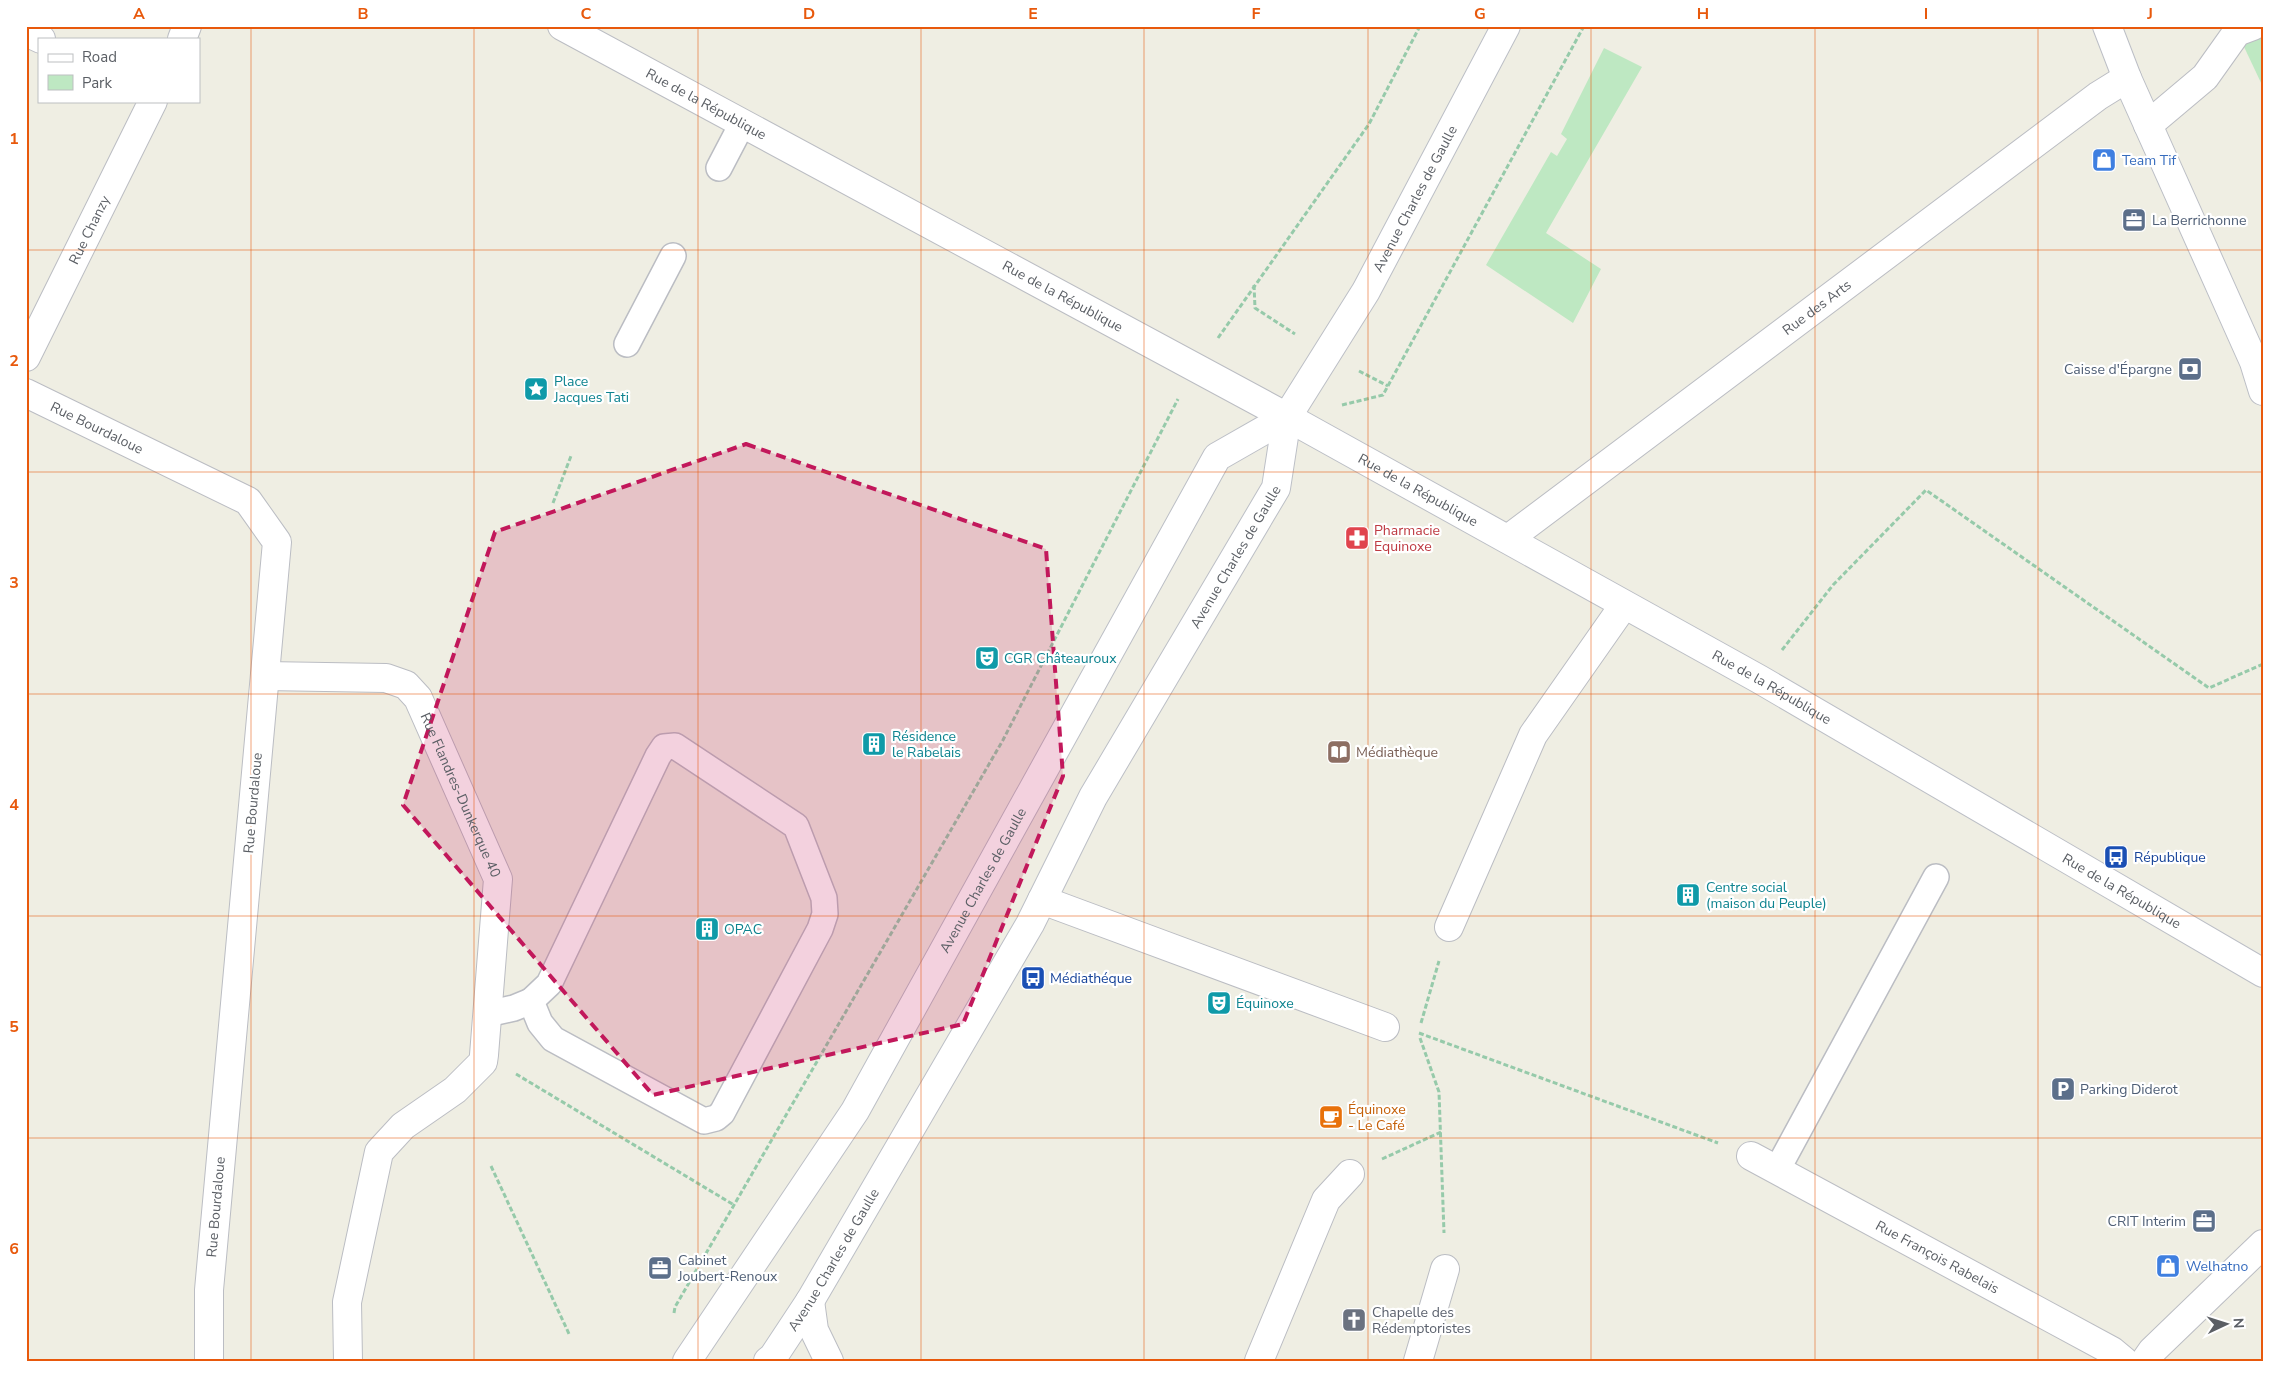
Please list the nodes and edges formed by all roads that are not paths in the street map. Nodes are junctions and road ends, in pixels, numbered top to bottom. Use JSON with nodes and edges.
{"nodes":[{"id":1,"x":187,"y":26,"type":"edge"},
{"id":2,"x":562,"y":26,"type":"edge"},
{"id":3,"x":1506,"y":26,"type":"edge"},
{"id":4,"x":2107,"y":26,"type":"edge"},
{"id":5,"x":2253,"y":26,"type":"edge"},
{"id":6,"x":26,"y":32,"type":"edge"},
{"id":7,"x":38,"y":38,"type":"edge"},
{"id":8,"x":182,"y":38,"type":"edge"},
{"id":9,"x":2127,"y":78,"type":"junction"},
{"id":10,"x":153,"y":102,"type":"edge"},
{"id":11,"x":742,"y":124,"type":"junction"},
{"id":12,"x":2148,"y":125,"type":"junction"},
{"id":13,"x":719,"y":168,"type":"dead end"},
{"id":14,"x":673,"y":256,"type":"dead end"},
{"id":15,"x":628,"y":344,"type":"dead end"},
{"id":16,"x":26,"y":357,"type":"edge"},
{"id":17,"x":2263,"y":391,"type":"edge"},
{"id":18,"x":26,"y":392,"type":"edge"},
{"id":19,"x":1288,"y":417,"type":"junction"},
{"id":20,"x":1508,"y":540,"type":"junction"},
{"id":21,"x":1624,"y":605,"type":"junction"},
{"id":22,"x":265,"y":676,"type":"junction"},
{"id":23,"x":1936,"y":877,"type":"dead end"},
{"id":24,"x":1042,"y":900,"type":"junction"},
{"id":25,"x":1449,"y":927,"type":"road end"},
{"id":26,"x":2263,"y":973,"type":"edge"},
{"id":27,"x":531,"y":1001,"type":"junction"},
{"id":28,"x":487,"y":1014,"type":"junction"},
{"id":29,"x":1385,"y":1027,"type":"road end"},
{"id":30,"x":1751,"y":1156,"type":"road end"},
{"id":31,"x":1777,"y":1170,"type":"junction"},
{"id":32,"x":1350,"y":1174,"type":"road end"},
{"id":33,"x":2263,"y":1244,"type":"edge"},
{"id":34,"x":1445,"y":1269,"type":"road end"},
{"id":35,"x":810,"y":1301,"type":"junction"},
{"id":36,"x":209,"y":1361,"type":"edge"},
{"id":37,"x":348,"y":1361,"type":"edge"},
{"id":38,"x":687,"y":1361,"type":"edge"},
{"id":39,"x":768,"y":1361,"type":"edge"},
{"id":40,"x":829,"y":1361,"type":"edge"},
{"id":41,"x":1259,"y":1361,"type":"edge"},
{"id":42,"x":1418,"y":1361,"type":"edge"},
{"id":43,"x":2124,"y":1361,"type":"edge"},
{"id":44,"x":2145,"y":1361,"type":"edge"}],
"edges":[{"from":1,"to":8,"type":"street"},
{"from":2,"to":11,"type":"street","name":"Rue de la République"},
{"from":3,"to":19,"type":"street","name":"Avenue Charles de Gaulle"},
{"from":4,"to":9,"type":"street"},
{"from":5,"to":12,"type":"street"},
{"from":6,"to":7,"type":"street"},
{"from":9,"to":12,"type":"street"},
{"from":9,"to":20,"type":"street","name":"Rue des Arts"},
{"from":10,"to":16,"type":"street","name":"Rue Chanzy"},
{"from":11,"to":13,"type":"lane"},
{"from":11,"to":19,"type":"street","name":"Rue de la République"},
{"from":12,"to":17,"type":"street"},
{"from":14,"to":15,"type":"lane"},
{"from":18,"to":22,"type":"street","name":"Rue Bourdaloue"},
{"from":19,"to":20,"type":"street","name":"Rue de la République"},
{"from":19,"to":24,"type":"street","name":"Avenue Charles de Gaulle"},
{"from":19,"to":38,"type":"street","name":"Avenue Charles de Gaulle"},
{"from":20,"to":21,"type":"street","name":"Rue de la République"},
{"from":21,"to":25,"type":"street"},
{"from":21,"to":26,"type":"street","name":"Rue de la République"},
{"from":22,"to":28,"type":"street","name":"Rue Flandres-Dunkerque 40"},
{"from":22,"to":36,"type":"street","name":"Rue Bourdaloue"},
{"from":23,"to":31,"type":"lane"},
{"from":24,"to":29,"type":"street"},
{"from":24,"to":35,"type":"street","name":"Avenue Charles de Gaulle"},
{"from":27,"to":27,"type":"lane"},
{"from":27,"to":28,"type":"lane"},
{"from":28,"to":37,"type":"street","name":"Rue Flandres-Dunkerque 40"},
{"from":30,"to":31,"type":"street","name":"Rue François Rabelais"},
{"from":31,"to":43,"type":"street","name":"Rue François Rabelais"},
{"from":32,"to":41,"type":"street"},
{"from":33,"to":44,"type":"street"},
{"from":34,"to":42,"type":"street"},
{"from":35,"to":39,"type":"street","name":"Avenue Charles de Gaulle"},
{"from":35,"to":40,"type":"street"}]}
